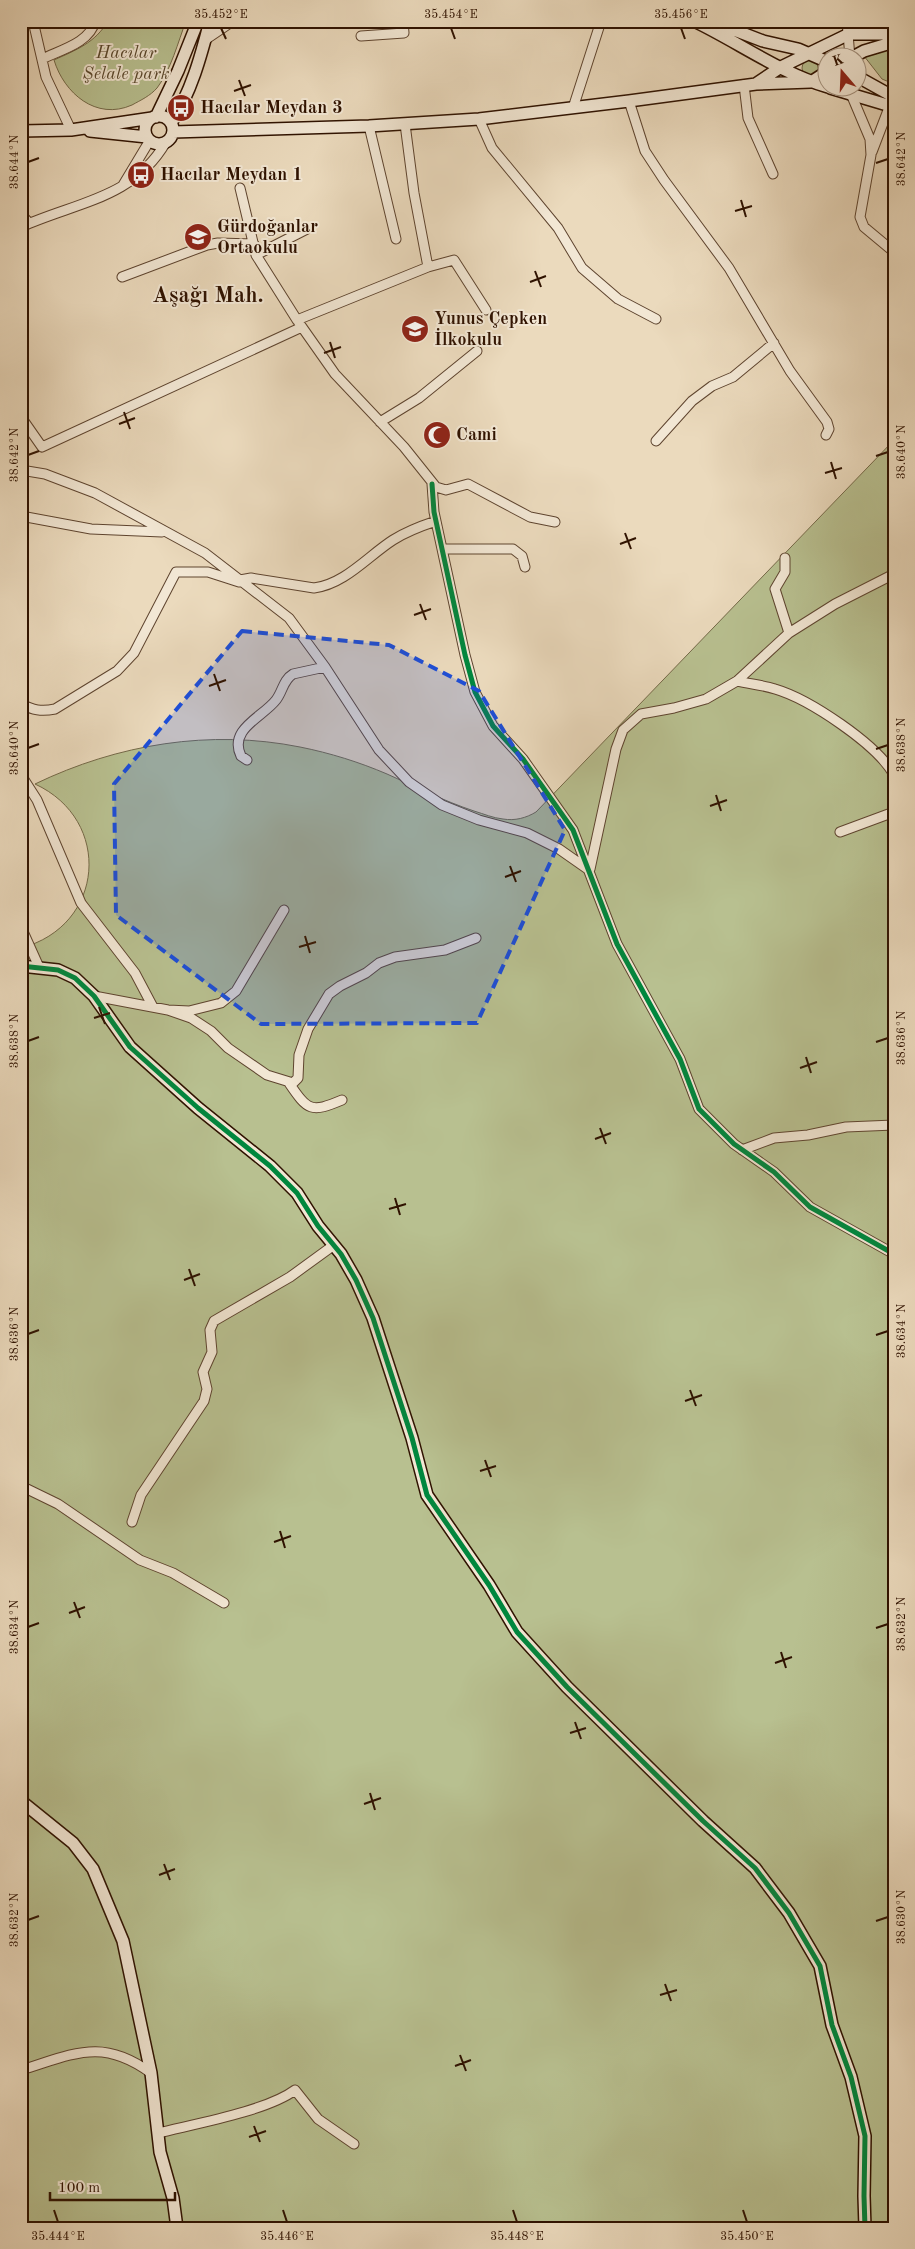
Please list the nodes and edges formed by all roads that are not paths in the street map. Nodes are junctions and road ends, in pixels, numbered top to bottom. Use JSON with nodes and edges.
{"nodes":[{"id":1,"x":33,"y":21,"type":"edge"},
{"id":2,"x":95,"y":21,"type":"edge"},
{"id":3,"x":198,"y":21,"type":"edge"},
{"id":4,"x":210,"y":21,"type":"edge"},
{"id":5,"x":233,"y":21,"type":"edge"},
{"id":6,"x":403,"y":21,"type":"edge"},
{"id":7,"x":601,"y":21,"type":"edge"},
{"id":8,"x":694,"y":21,"type":"edge"},
{"id":9,"x":711,"y":21,"type":"edge"},
{"id":10,"x":847,"y":21,"type":"edge"},
{"id":11,"x":849,"y":34,"type":"junction"},
{"id":12,"x":894,"y":34,"type":"edge"},
{"id":13,"x":361,"y":36,"type":"dead end"},
{"id":14,"x":205,"y":40,"type":"junction"},
{"id":15,"x":894,"y":42,"type":"edge"},
{"id":16,"x":850,"y":48,"type":"edge"},
{"id":17,"x":868,"y":50,"type":"edge"},
{"id":18,"x":808,"y":53,"type":"junction"},
{"id":19,"x":818,"y":58,"type":"edge"},
{"id":20,"x":42,"y":59,"type":"junction"},
{"id":21,"x":780,"y":67,"type":"junction"},
{"id":22,"x":818,"y":77,"type":"edge"},
{"id":23,"x":811,"y":82,"type":"junction"},
{"id":24,"x":818,"y":84,"type":"edge"},
{"id":25,"x":750,"y":85,"type":"junction"},
{"id":26,"x":868,"y":85,"type":"edge"},
{"id":27,"x":853,"y":98,"type":"edge"},
{"id":28,"x":868,"y":98,"type":"edge"},
{"id":29,"x":629,"y":102,"type":"junction"},
{"id":30,"x":892,"y":103,"type":"edge"},
{"id":31,"x":573,"y":108,"type":"junction"},
{"id":32,"x":154,"y":118,"type":"junction"},
{"id":33,"x":480,"y":119,"type":"junction"},
{"id":34,"x":404,"y":124,"type":"junction"},
{"id":35,"x":369,"y":126,"type":"junction"},
{"id":36,"x":172,"y":127,"type":"junction"},
{"id":37,"x":71,"y":130,"type":"junction"},
{"id":38,"x":21,"y":131,"type":"edge"},
{"id":39,"x":149,"y":139,"type":"junction"},
{"id":40,"x":166,"y":142,"type":"junction"},
{"id":41,"x":871,"y":155,"type":"junction"},
{"id":42,"x":773,"y":174,"type":"dead end"},
{"id":43,"x":123,"y":186,"type":"junction"},
{"id":44,"x":240,"y":188,"type":"dead end"},
{"id":45,"x":21,"y":214,"type":"edge"},
{"id":46,"x":25,"y":225,"type":"edge"},
{"id":47,"x":307,"y":229,"type":"dead end"},
{"id":48,"x":396,"y":239,"type":"dead end"},
{"id":49,"x":254,"y":244,"type":"junction"},
{"id":50,"x":894,"y":252,"type":"edge"},
{"id":51,"x":256,"y":255,"type":"junction"},
{"id":52,"x":428,"y":267,"type":"junction"},
{"id":53,"x":122,"y":277,"type":"dead end"},
{"id":54,"x":486,"y":310,"type":"dead end"},
{"id":55,"x":656,"y":319,"type":"dead end"},
{"id":56,"x":299,"y":323,"type":"junction"},
{"id":57,"x":774,"y":343,"type":"junction"},
{"id":58,"x":477,"y":351,"type":"dead end"},
{"id":59,"x":21,"y":417,"type":"edge"},
{"id":60,"x":380,"y":422,"type":"junction"},
{"id":61,"x":826,"y":435,"type":"dead end"},
{"id":62,"x":656,"y":441,"type":"dead end"},
{"id":63,"x":21,"y":470,"type":"edge"},
{"id":64,"x":432,"y":484,"type":"junction"},
{"id":65,"x":21,"y":516,"type":"edge"},
{"id":66,"x":436,"y":520,"type":"junction"},
{"id":67,"x":555,"y":522,"type":"dead end"},
{"id":68,"x":166,"y":532,"type":"junction"},
{"id":69,"x":442,"y":549,"type":"junction"},
{"id":70,"x":785,"y":558,"type":"dead end"},
{"id":71,"x":525,"y":567,"type":"dead end"},
{"id":72,"x":894,"y":574,"type":"edge"},
{"id":73,"x":242,"y":581,"type":"junction"},
{"id":74,"x":788,"y":633,"type":"junction"},
{"id":75,"x":326,"y":667,"type":"junction"},
{"id":76,"x":737,"y":681,"type":"junction"},
{"id":77,"x":21,"y":704,"type":"edge"},
{"id":78,"x":247,"y":760,"type":"dead end"},
{"id":79,"x":21,"y":775,"type":"edge"},
{"id":80,"x":894,"y":775,"type":"edge"},
{"id":81,"x":894,"y":812,"type":"edge"},
{"id":82,"x":840,"y":832,"type":"dead end"},
{"id":83,"x":590,"y":870,"type":"junction"},
{"id":84,"x":284,"y":910,"type":"dead end"},
{"id":85,"x":21,"y":927,"type":"edge"},
{"id":86,"x":476,"y":938,"type":"dead end"},
{"id":87,"x":21,"y":966,"type":"edge"},
{"id":88,"x":39,"y":967,"type":"junction"},
{"id":89,"x":94,"y":996,"type":"junction"},
{"id":90,"x":153,"y":1007,"type":"junction"},
{"id":91,"x":168,"y":1010,"type":"junction"},
{"id":92,"x":289,"y":1083,"type":"junction"},
{"id":93,"x":342,"y":1100,"type":"dead end"},
{"id":94,"x":894,"y":1125,"type":"edge"},
{"id":95,"x":742,"y":1150,"type":"junction"},
{"id":96,"x":334,"y":1246,"type":"junction"},
{"id":97,"x":894,"y":1254,"type":"edge"},
{"id":98,"x":21,"y":1486,"type":"edge"},
{"id":99,"x":132,"y":1522,"type":"dead end"},
{"id":100,"x":224,"y":1603,"type":"dead end"},
{"id":101,"x":21,"y":1801,"type":"edge"},
{"id":102,"x":21,"y":2070,"type":"edge"},
{"id":103,"x":151,"y":2073,"type":"junction"},
{"id":104,"x":158,"y":2133,"type":"junction"},
{"id":105,"x":354,"y":2144,"type":"dead end"},
{"id":106,"x":177,"y":2228,"type":"edge"},
{"id":107,"x":865,"y":2228,"type":"edge"}],
"edges":[{"from":1,"to":20,"type":"street"},
{"from":2,"to":20,"type":"street"},
{"from":3,"to":32,"type":"street"},
{"from":4,"to":14,"type":"street"},
{"from":5,"to":14,"type":"street"},
{"from":6,"to":13,"type":"street"},
{"from":7,"to":31,"type":"street"},
{"from":8,"to":21,"type":"street"},
{"from":9,"to":18,"type":"street"},
{"from":10,"to":11,"type":"street"},
{"from":11,"to":12,"type":"street"},
{"from":11,"to":16,"type":"street"},
{"from":11,"to":18,"type":"street"},
{"from":14,"to":36,"type":"street"},
{"from":15,"to":17,"type":"street"},
{"from":18,"to":19,"type":"street"},
{"from":18,"to":21,"type":"street"},
{"from":20,"to":37,"type":"street"},
{"from":21,"to":23,"type":"street"},
{"from":21,"to":25,"type":"street"},
{"from":22,"to":23,"type":"street"},
{"from":23,"to":24,"type":"street"},
{"from":23,"to":25,"type":"street"},
{"from":25,"to":29,"type":"street"},
{"from":25,"to":42,"type":"street"},
{"from":26,"to":30,"type":"street"},
{"from":27,"to":41,"type":"street"},
{"from":28,"to":30,"type":"street"},
{"from":29,"to":31,"type":"street"},
{"from":29,"to":57,"type":"street"},
{"from":30,"to":41,"type":"street"},
{"from":31,"to":33,"type":"street"},
{"from":32,"to":36,"type":"street"},
{"from":32,"to":37,"type":"street"},
{"from":32,"to":39,"type":"street"},
{"from":33,"to":34,"type":"street"},
{"from":33,"to":55,"type":"street"},
{"from":34,"to":35,"type":"street"},
{"from":34,"to":52,"type":"street"},
{"from":35,"to":36,"type":"street"},
{"from":35,"to":48,"type":"street"},
{"from":36,"to":40,"type":"street"},
{"from":37,"to":38,"type":"street"},
{"from":37,"to":39,"type":"street"},
{"from":39,"to":40,"type":"street"},
{"from":39,"to":43,"type":"street"},
{"from":40,"to":43,"type":"street"},
{"from":41,"to":50,"type":"street"},
{"from":43,"to":46,"type":"street"},
{"from":44,"to":49,"type":"street"},
{"from":45,"to":46,"type":"street"},
{"from":47,"to":51,"type":"street"},
{"from":49,"to":51,"type":"street"},
{"from":49,"to":53,"type":"street"},
{"from":51,"to":56,"type":"street"},
{"from":52,"to":54,"type":"street"},
{"from":52,"to":56,"type":"street"},
{"from":56,"to":59,"type":"street"},
{"from":56,"to":60,"type":"street"},
{"from":57,"to":61,"type":"street"},
{"from":57,"to":62,"type":"street"},
{"from":58,"to":60,"type":"street"},
{"from":60,"to":64,"type":"street"},
{"from":63,"to":68,"type":"street"},
{"from":64,"to":66,"type":"street"},
{"from":64,"to":67,"type":"street"},
{"from":65,"to":68,"type":"street"},
{"from":66,"to":69,"type":"street"},
{"from":66,"to":73,"type":"street"},
{"from":68,"to":73,"type":"street"},
{"from":69,"to":71,"type":"street"},
{"from":69,"to":83,"type":"street"},
{"from":70,"to":74,"type":"street"},
{"from":72,"to":74,"type":"street"},
{"from":73,"to":75,"type":"street"},
{"from":73,"to":77,"type":"street"},
{"from":74,"to":76,"type":"street"},
{"from":75,"to":78,"type":"street"},
{"from":75,"to":83,"type":"street"},
{"from":76,"to":80,"type":"street"},
{"from":76,"to":83,"type":"street"},
{"from":79,"to":90,"type":"street"},
{"from":81,"to":82,"type":"street"},
{"from":83,"to":95,"type":"street"},
{"from":84,"to":91,"type":"street"},
{"from":85,"to":88,"type":"street"},
{"from":86,"to":92,"type":"street"},
{"from":87,"to":88,"type":"street"},
{"from":88,"to":89,"type":"street"},
{"from":89,"to":90,"type":"street"},
{"from":89,"to":96,"type":"street"},
{"from":90,"to":91,"type":"street"},
{"from":91,"to":92,"type":"street"},
{"from":92,"to":93,"type":"street"},
{"from":94,"to":95,"type":"street"},
{"from":95,"to":97,"type":"street"},
{"from":96,"to":99,"type":"street"},
{"from":96,"to":107,"type":"street"},
{"from":98,"to":100,"type":"street"},
{"from":101,"to":103,"type":"street"},
{"from":102,"to":103,"type":"street"},
{"from":103,"to":104,"type":"street"},
{"from":104,"to":105,"type":"street"},
{"from":104,"to":106,"type":"street"}]}
